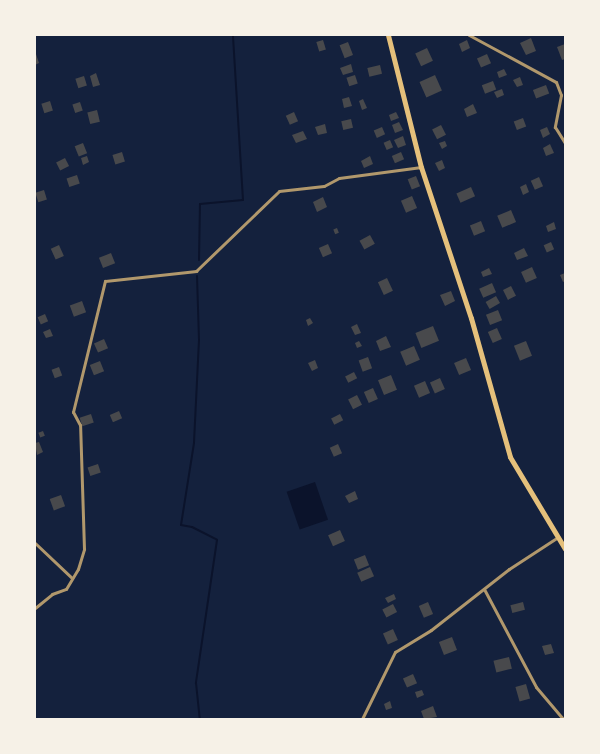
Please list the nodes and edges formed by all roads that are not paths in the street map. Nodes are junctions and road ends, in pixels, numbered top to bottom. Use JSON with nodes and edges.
{"nodes":[{"id":1,"x":388,"y":35,"type":"edge"},
{"id":2,"x":469,"y":35,"type":"edge"},
{"id":3,"x":565,"y":142,"type":"edge"},
{"id":4,"x":421,"y":167,"type":"junction"},
{"id":5,"x":558,"y":537,"type":"junction"},
{"id":6,"x":35,"y":543,"type":"edge"},
{"id":7,"x":565,"y":549,"type":"edge"},
{"id":8,"x":72,"y":578,"type":"junction"},
{"id":9,"x":484,"y":589,"type":"junction"},
{"id":10,"x":35,"y":608,"type":"edge"},
{"id":11,"x":362,"y":719,"type":"edge"},
{"id":12,"x":563,"y":719,"type":"edge"}],
"edges":[{"from":1,"to":4,"type":"main road"},
{"from":2,"to":3,"type":"street"},
{"from":4,"to":5,"type":"main road"},
{"from":4,"to":8,"type":"street"},
{"from":5,"to":7,"type":"main road"},
{"from":5,"to":9,"type":"street"},
{"from":6,"to":8,"type":"street"},
{"from":8,"to":10,"type":"street"},
{"from":9,"to":11,"type":"street"},
{"from":9,"to":12,"type":"street"}]}
